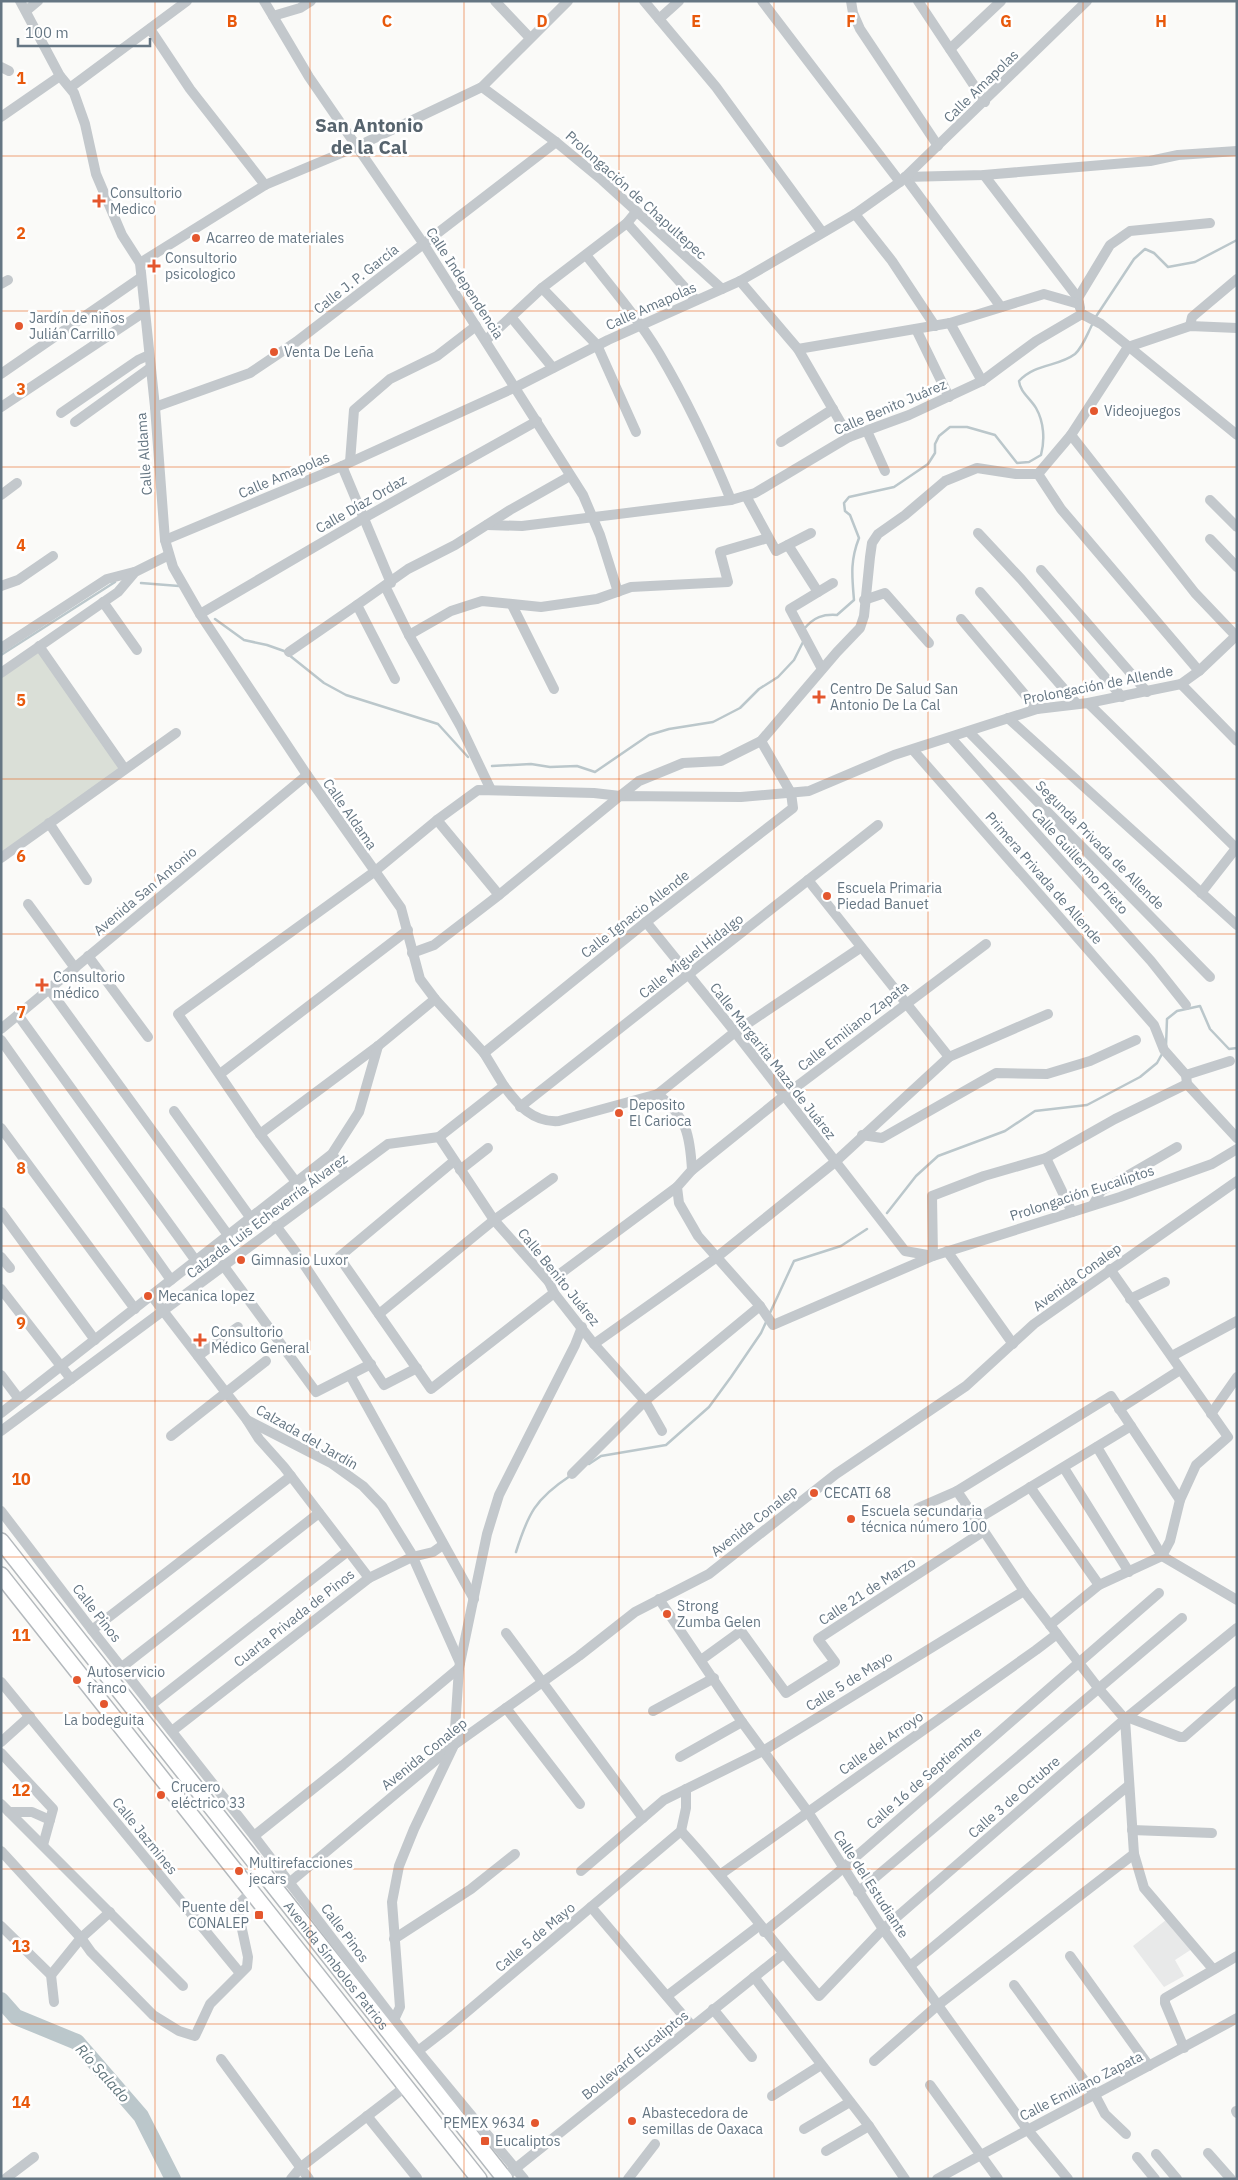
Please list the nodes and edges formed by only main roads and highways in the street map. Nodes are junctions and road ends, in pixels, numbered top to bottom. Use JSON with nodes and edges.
{"nodes":[{"id":1,"x":1,"y":1541,"type":"edge"},
{"id":2,"x":1,"y":1575,"type":"edge"},
{"id":3,"x":508,"y":2175,"type":"edge"},
{"id":4,"x":478,"y":2179,"type":"edge"}],
"edges":[{"from":1,"to":3,"type":"highway","name":"Avenida Símbolos Patrios"},
{"from":2,"to":4,"type":"highway","name":"Avenida Símbolos Patrios"}]}
